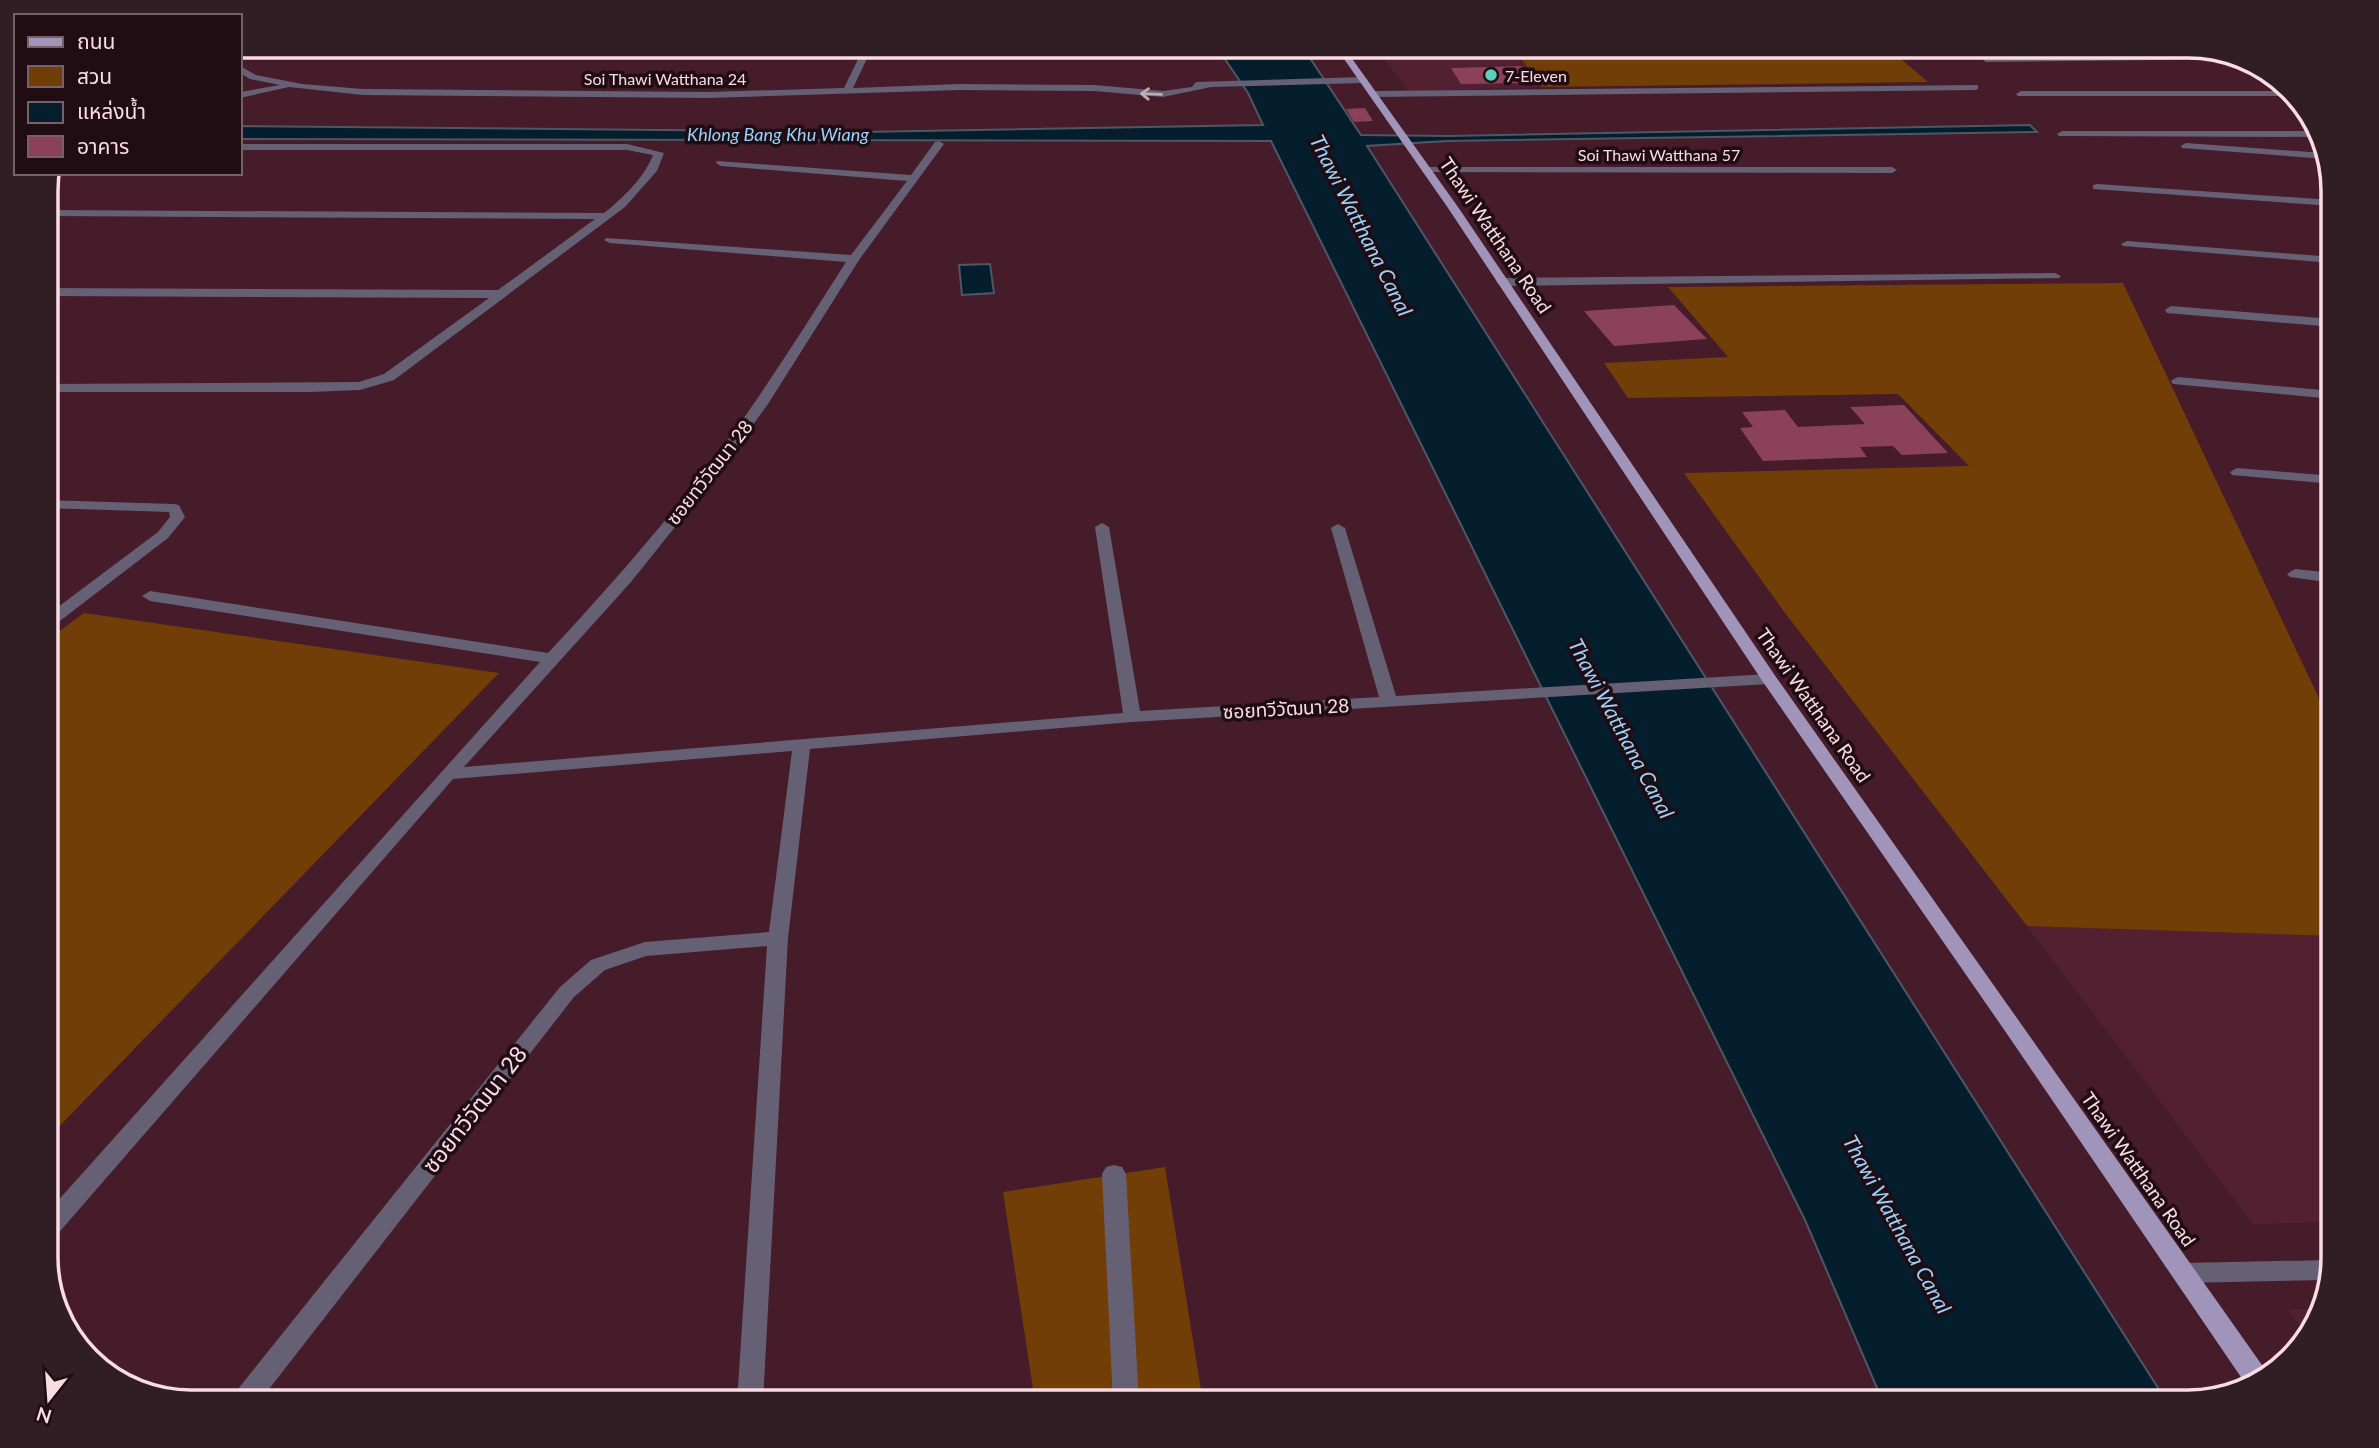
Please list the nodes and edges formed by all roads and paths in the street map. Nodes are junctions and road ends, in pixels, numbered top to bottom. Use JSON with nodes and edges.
{"nodes":[{"id":1,"x":863,"y":58,"type":"edge"},
{"id":2,"x":1347,"y":58,"type":"edge"},
{"id":3,"x":2191,"y":58,"type":"edge"},
{"id":4,"x":1986,"y":59,"type":"dead end"},
{"id":5,"x":242,"y":70,"type":"edge"},
{"id":6,"x":1363,"y":80,"type":"junction"},
{"id":7,"x":292,"y":85,"type":"junction"},
{"id":8,"x":1975,"y":87,"type":"dead end"},
{"id":9,"x":847,"y":91,"type":"junction"},
{"id":10,"x":1373,"y":93,"type":"junction"},
{"id":11,"x":2021,"y":94,"type":"dead end"},
{"id":12,"x":2279,"y":94,"type":"edge"},
{"id":13,"x":242,"y":95,"type":"edge"},
{"id":14,"x":2062,"y":134,"type":"dead end"},
{"id":15,"x":2309,"y":134,"type":"edge"},
{"id":16,"x":939,"y":144,"type":"dead end"},
{"id":17,"x":2103,"y":146,"type":"dead end"},
{"id":18,"x":242,"y":147,"type":"edge"},
{"id":19,"x":2316,"y":155,"type":"edge"},
{"id":20,"x":721,"y":163,"type":"dead end"},
{"id":21,"x":1426,"y":170,"type":"junction"},
{"id":22,"x":1892,"y":170,"type":"dead end"},
{"id":23,"x":913,"y":178,"type":"junction"},
{"id":24,"x":2097,"y":187,"type":"dead end"},
{"id":25,"x":2321,"y":202,"type":"edge"},
{"id":26,"x":58,"y":213,"type":"edge"},
{"id":27,"x":606,"y":216,"type":"junction"},
{"id":28,"x":610,"y":240,"type":"dead end"},
{"id":29,"x":2127,"y":244,"type":"dead end"},
{"id":30,"x":854,"y":259,"type":"junction"},
{"id":31,"x":2321,"y":259,"type":"edge"},
{"id":32,"x":2056,"y":276,"type":"dead end"},
{"id":33,"x":1502,"y":282,"type":"junction"},
{"id":34,"x":58,"y":292,"type":"edge"},
{"id":35,"x":500,"y":294,"type":"junction"},
{"id":36,"x":2171,"y":310,"type":"dead end"},
{"id":37,"x":2321,"y":322,"type":"edge"},
{"id":38,"x":2178,"y":381,"type":"dead end"},
{"id":39,"x":58,"y":388,"type":"edge"},
{"id":40,"x":2321,"y":394,"type":"edge"},
{"id":41,"x":2237,"y":472,"type":"dead end"},
{"id":42,"x":2321,"y":479,"type":"edge"},
{"id":43,"x":58,"y":504,"type":"edge"},
{"id":44,"x":1102,"y":527,"type":"dead end"},
{"id":45,"x":1338,"y":528,"type":"dead end"},
{"id":46,"x":2295,"y":574,"type":"dead end"},
{"id":47,"x":2321,"y":577,"type":"edge"},
{"id":48,"x":150,"y":596,"type":"dead end"},
{"id":49,"x":58,"y":615,"type":"edge"},
{"id":50,"x":552,"y":659,"type":"junction"},
{"id":51,"x":1769,"y":680,"type":"junction"},
{"id":52,"x":1389,"y":702,"type":"junction"},
{"id":53,"x":1132,"y":717,"type":"junction"},
{"id":54,"x":802,"y":745,"type":"junction"},
{"id":55,"x":448,"y":774,"type":"junction"},
{"id":56,"x":778,"y":938,"type":"junction"},
{"id":57,"x":1114,"y":1174,"type":"dead end"},
{"id":58,"x":58,"y":1216,"type":"edge"},
{"id":59,"x":2320,"y":1269,"type":"edge"},
{"id":60,"x":2185,"y":1273,"type":"junction"},
{"id":61,"x":2253,"y":1373,"type":"edge"},
{"id":62,"x":252,"y":1390,"type":"edge"},
{"id":63,"x":751,"y":1390,"type":"edge"},
{"id":64,"x":1125,"y":1390,"type":"edge"}],
"edges":[{"from":1,"to":9,"type":"street"},
{"from":2,"to":6,"type":"main road","name":"Thawi Watthana Road"},
{"from":3,"to":4,"type":"street"},
{"from":5,"to":7,"type":"street","name":"Soi Thawi Watthana 24"},
{"from":6,"to":9,"type":"street","name":"Soi Thawi Watthana 24"},
{"from":6,"to":10,"type":"main road","name":"Thawi Watthana Road"},
{"from":7,"to":9,"type":"street","name":"Soi Thawi Watthana 24"},
{"from":7,"to":13,"type":"street"},
{"from":8,"to":10,"type":"street"},
{"from":10,"to":21,"type":"main road","name":"Thawi Watthana Road"},
{"from":11,"to":12,"type":"street"},
{"from":14,"to":15,"type":"street"},
{"from":16,"to":23,"type":"street","name":"ซอยทวีวัฒนา 28"},
{"from":17,"to":19,"type":"street"},
{"from":18,"to":27,"type":"street"},
{"from":20,"to":23,"type":"street"},
{"from":21,"to":22,"type":"street","name":"Soi Thawi Watthana 57"},
{"from":21,"to":33,"type":"main road","name":"Thawi Watthana Road"},
{"from":23,"to":30,"type":"street","name":"ซอยทวีวัฒนา 28"},
{"from":24,"to":25,"type":"street"},
{"from":26,"to":27,"type":"street"},
{"from":27,"to":35,"type":"street"},
{"from":28,"to":30,"type":"street"},
{"from":29,"to":31,"type":"street"},
{"from":30,"to":50,"type":"street","name":"ซอยทวีวัฒนา 28"},
{"from":32,"to":33,"type":"street"},
{"from":33,"to":51,"type":"main road","name":"Thawi Watthana Road"},
{"from":34,"to":35,"type":"street"},
{"from":35,"to":39,"type":"street"},
{"from":36,"to":37,"type":"street"},
{"from":38,"to":40,"type":"street"},
{"from":41,"to":42,"type":"street"},
{"from":43,"to":49,"type":"street"},
{"from":44,"to":53,"type":"street"},
{"from":45,"to":52,"type":"street"},
{"from":46,"to":47,"type":"street"},
{"from":48,"to":50,"type":"street"},
{"from":50,"to":55,"type":"street","name":"ซอยทวีวัฒนา 28"},
{"from":51,"to":52,"type":"street","name":"ซอยทวีวัฒนา 28"},
{"from":51,"to":60,"type":"main road","name":"Thawi Watthana Road"},
{"from":52,"to":53,"type":"street","name":"ซอยทวีวัฒนา 28"},
{"from":53,"to":54,"type":"street","name":"ซอยทวีวัฒนา 28"},
{"from":54,"to":55,"type":"street","name":"ซอยทวีวัฒนา 28"},
{"from":54,"to":56,"type":"street"},
{"from":55,"to":58,"type":"street","name":"ซอยทวีวัฒนา 28"},
{"from":56,"to":62,"type":"street","name":"ซอยทวีวัฒนา 28"},
{"from":56,"to":63,"type":"street"},
{"from":57,"to":64,"type":"street"},
{"from":59,"to":60,"type":"street"},
{"from":60,"to":61,"type":"main road","name":"Thawi Watthana Road"}]}
